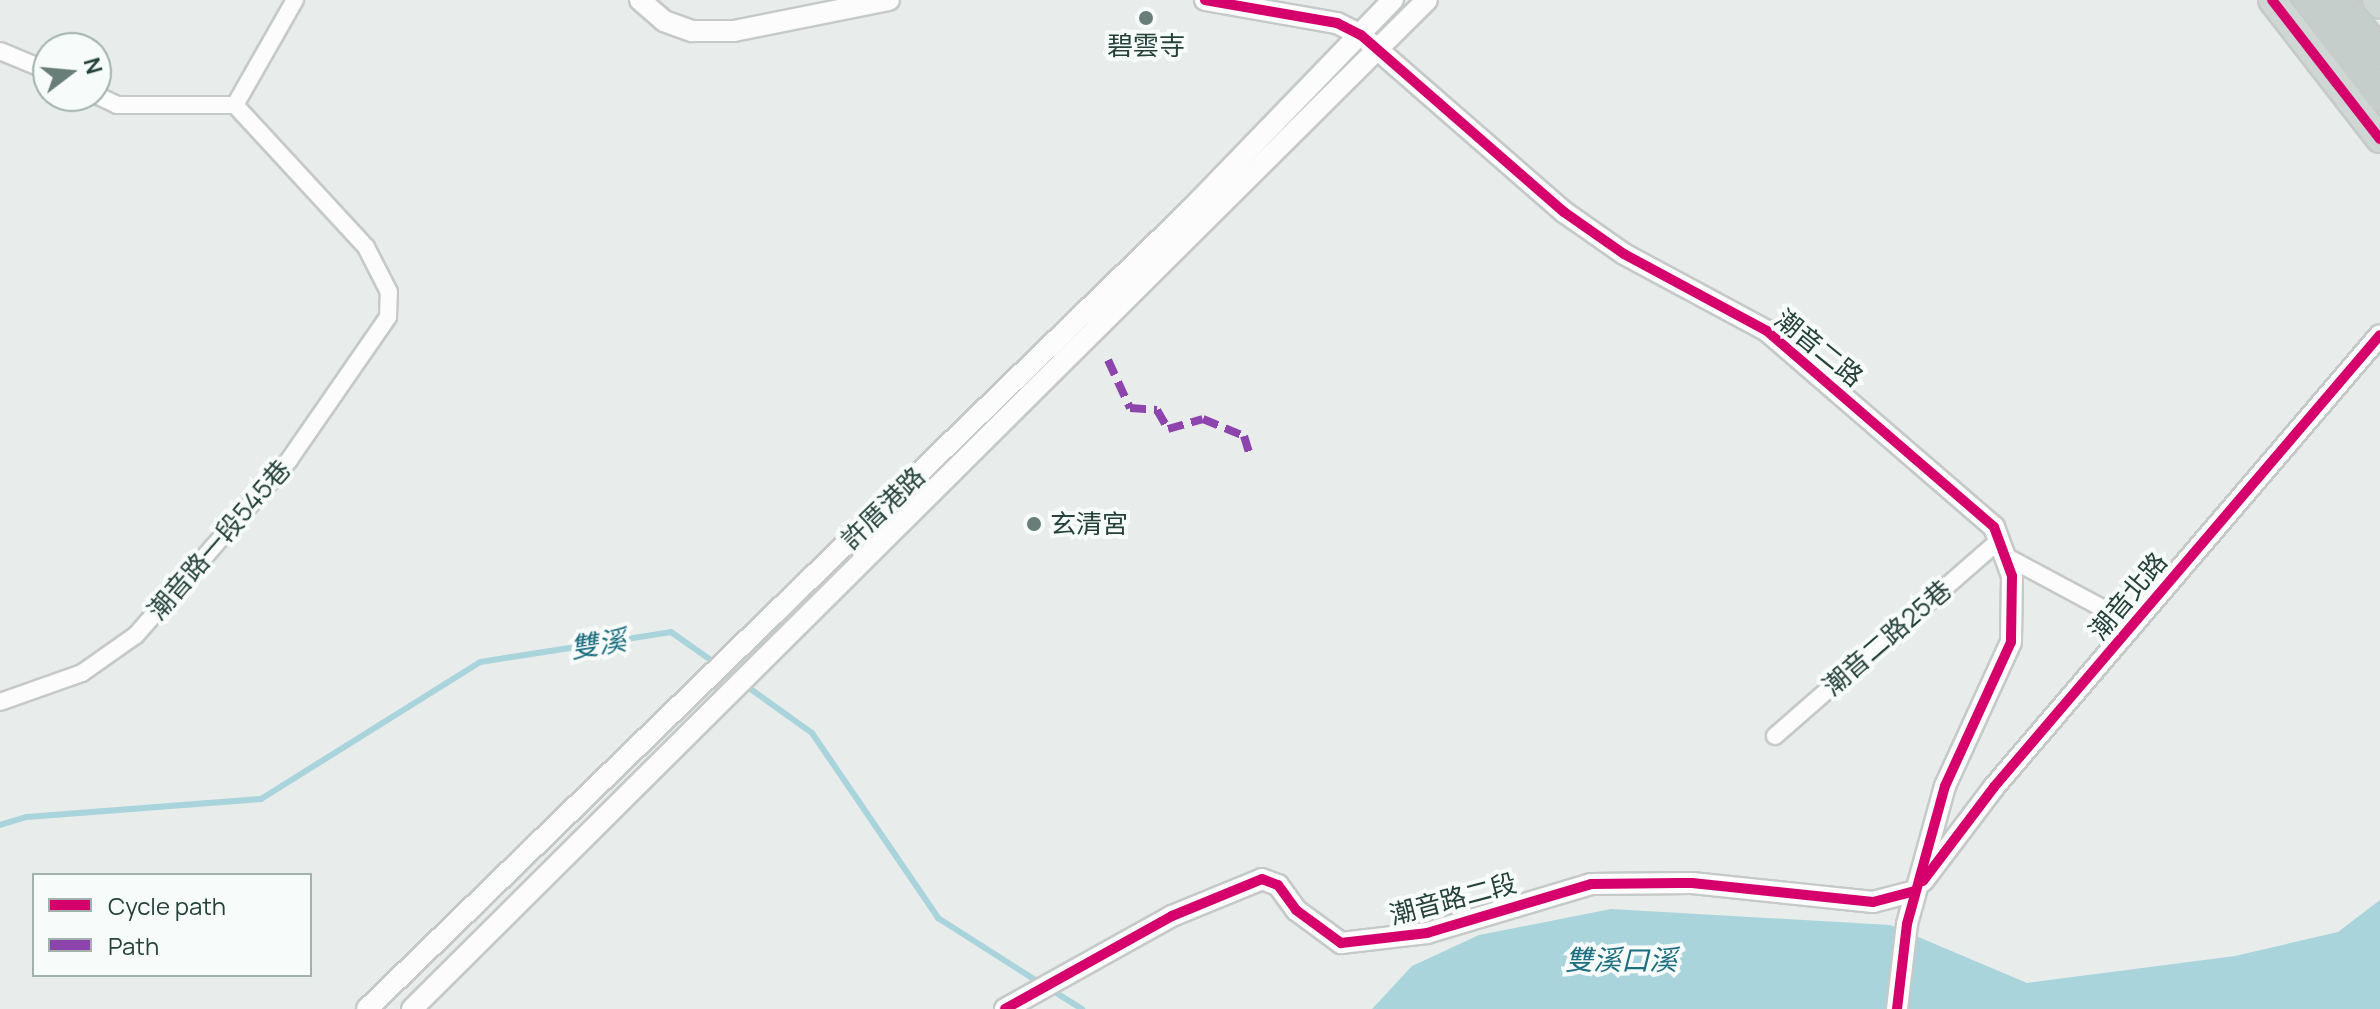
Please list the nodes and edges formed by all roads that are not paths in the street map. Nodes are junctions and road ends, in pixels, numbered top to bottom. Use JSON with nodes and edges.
{"nodes":[{"id":1,"x":295,"y":0,"type":"edge"},
{"id":2,"x":640,"y":0,"type":"edge"},
{"id":3,"x":889,"y":0,"type":"edge"},
{"id":4,"x":1205,"y":0,"type":"edge"},
{"id":5,"x":1393,"y":0,"type":"edge"},
{"id":6,"x":1427,"y":0,"type":"edge"},
{"id":7,"x":2272,"y":0,"type":"edge"},
{"id":8,"x":2308,"y":0,"type":"edge"},
{"id":9,"x":2340,"y":0,"type":"edge"},
{"id":10,"x":2376,"y":0,"type":"edge"},
{"id":11,"x":2380,"y":5,"type":"edge"},
{"id":12,"x":1361,"y":35,"type":"junction"},
{"id":13,"x":0,"y":51,"type":"edge"},
{"id":14,"x":1381,"y":51,"type":"junction"},
{"id":15,"x":2380,"y":54,"type":"edge"},
{"id":16,"x":32,"y":64,"type":"edge"},
{"id":17,"x":2380,"y":96,"type":"edge"},
{"id":18,"x":112,"y":103,"type":"edge"},
{"id":19,"x":235,"y":105,"type":"junction"},
{"id":20,"x":2380,"y":139,"type":"edge"},
{"id":21,"x":2380,"y":335,"type":"edge"},
{"id":22,"x":2004,"y":549,"type":"junction"},
{"id":23,"x":2134,"y":625,"type":"junction"},
{"id":24,"x":0,"y":702,"type":"edge"},
{"id":25,"x":1775,"y":736,"type":"dead end"},
{"id":26,"x":1915,"y":891,"type":"junction"},
{"id":27,"x":367,"y":1009,"type":"edge"},
{"id":28,"x":412,"y":1009,"type":"edge"},
{"id":29,"x":1005,"y":1009,"type":"edge"},
{"id":30,"x":1897,"y":1009,"type":"edge"}],
"edges":[{"from":1,"to":19,"type":"street"},
{"from":2,"to":3,"type":"street"},
{"from":4,"to":12,"type":"street","name":"潮音二路"},
{"from":5,"to":12,"type":"street","name":"許厝港路"},
{"from":6,"to":14,"type":"street","name":"許厝港路"},
{"from":7,"to":20,"type":"main road"},
{"from":8,"to":17,"type":"highway"},
{"from":9,"to":15,"type":"highway"},
{"from":10,"to":11,"type":"main road"},
{"from":12,"to":14,"type":"street","name":"潮音二路"},
{"from":12,"to":27,"type":"street","name":"許厝港路"},
{"from":13,"to":16,"type":"street"},
{"from":14,"to":22,"type":"street","name":"潮音二路"},
{"from":14,"to":28,"type":"street","name":"許厝港路"},
{"from":18,"to":19,"type":"street"},
{"from":19,"to":24,"type":"street","name":"潮音路一段545巷"},
{"from":21,"to":23,"type":"street","name":"潮音北路"},
{"from":22,"to":23,"type":"street"},
{"from":22,"to":25,"type":"street","name":"潮音二路25巷"},
{"from":22,"to":26,"type":"street"},
{"from":23,"to":26,"type":"street","name":"潮音北路"},
{"from":26,"to":29,"type":"street","name":"潮音路二段"},
{"from":26,"to":30,"type":"street"}]}
